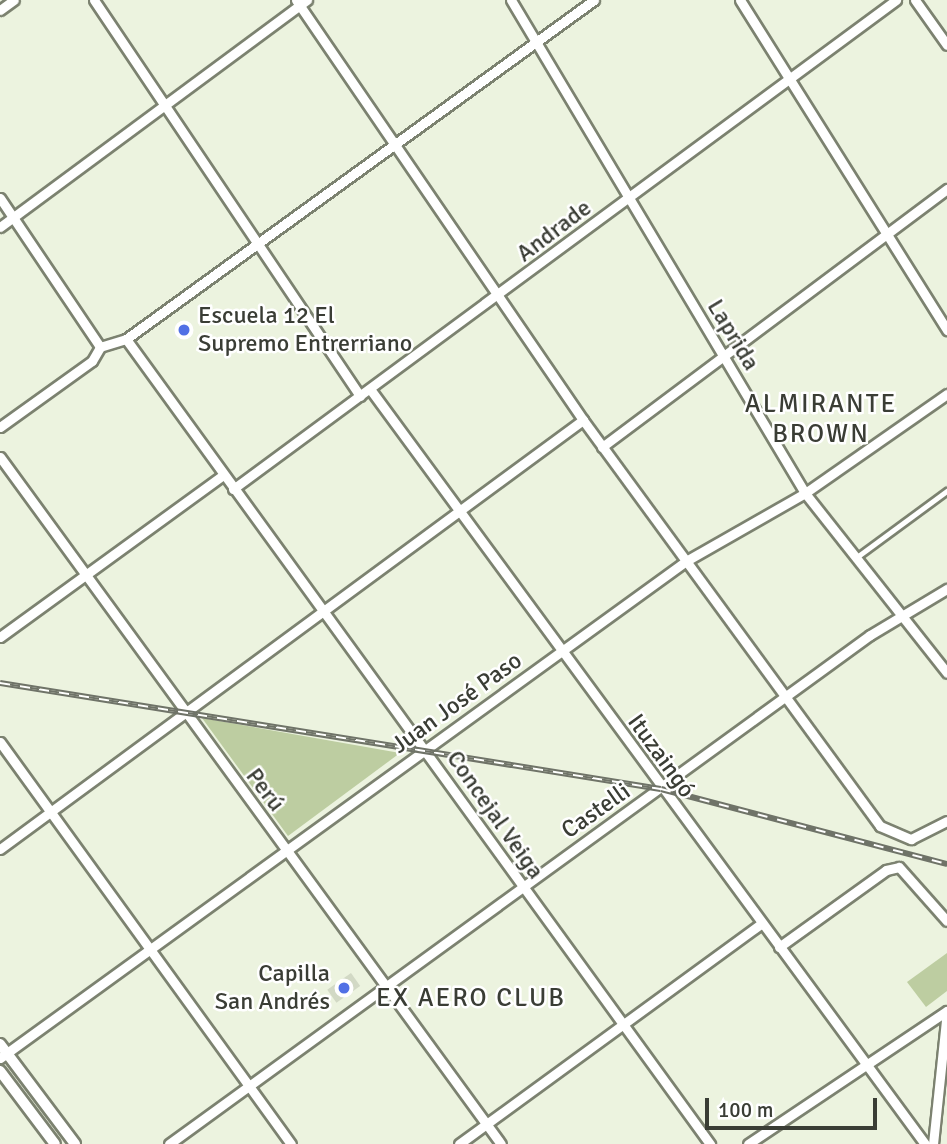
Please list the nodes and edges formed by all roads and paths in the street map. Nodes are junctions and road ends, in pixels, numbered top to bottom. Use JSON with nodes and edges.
{"nodes":[{"id":1,"x":14,"y":0,"type":"edge"},
{"id":2,"x":94,"y":0,"type":"edge"},
{"id":3,"x":511,"y":0,"type":"edge"},
{"id":4,"x":594,"y":0,"type":"edge"},
{"id":5,"x":740,"y":0,"type":"edge"},
{"id":6,"x":896,"y":0,"type":"edge"},
{"id":7,"x":915,"y":0,"type":"edge"},
{"id":8,"x":301,"y":2,"type":"edge"},
{"id":9,"x":0,"y":10,"type":"edge"},
{"id":10,"x":536,"y":42,"type":"junction"},
{"id":11,"x":947,"y":45,"type":"edge"},
{"id":12,"x":790,"y":79,"type":"junction"},
{"id":13,"x":164,"y":106,"type":"junction"},
{"id":14,"x":394,"y":145,"type":"junction"},
{"id":15,"x":947,"y":189,"type":"edge"},
{"id":16,"x":0,"y":198,"type":"edge"},
{"id":17,"x":628,"y":198,"type":"junction"},
{"id":18,"x":12,"y":218,"type":"junction"},
{"id":19,"x":0,"y":227,"type":"edge"},
{"id":20,"x":886,"y":234,"type":"junction"},
{"id":21,"x":257,"y":244,"type":"junction"},
{"id":22,"x":498,"y":297,"type":"junction"},
{"id":23,"x":947,"y":330,"type":"edge"},
{"id":24,"x":126,"y":339,"type":"junction"},
{"id":25,"x":100,"y":347,"type":"junction"},
{"id":26,"x":724,"y":358,"type":"junction"},
{"id":27,"x":370,"y":389,"type":"junction"},
{"id":28,"x":947,"y":394,"type":"edge"},
{"id":29,"x":360,"y":396,"type":"junction"},
{"id":30,"x":583,"y":419,"type":"junction"},
{"id":31,"x":0,"y":427,"type":"edge"},
{"id":32,"x":602,"y":447,"type":"junction"},
{"id":33,"x":0,"y":457,"type":"edge"},
{"id":34,"x":223,"y":475,"type":"junction"},
{"id":35,"x":233,"y":489,"type":"junction"},
{"id":36,"x":947,"y":491,"type":"edge"},
{"id":37,"x":806,"y":493,"type":"junction"},
{"id":38,"x":459,"y":510,"type":"junction"},
{"id":39,"x":856,"y":558,"type":"junction"},
{"id":40,"x":686,"y":561,"type":"junction"},
{"id":41,"x":85,"y":575,"type":"junction"},
{"id":42,"x":947,"y":589,"type":"edge"},
{"id":43,"x":322,"y":610,"type":"junction"},
{"id":44,"x":901,"y":616,"type":"junction"},
{"id":45,"x":0,"y":637,"type":"edge"},
{"id":46,"x":562,"y":650,"type":"junction"},
{"id":47,"x":947,"y":673,"type":"edge"},
{"id":48,"x":785,"y":698,"type":"junction"},
{"id":49,"x":183,"y":712,"type":"junction"},
{"id":50,"x":0,"y":742,"type":"edge"},
{"id":51,"x":425,"y":750,"type":"junction"},
{"id":52,"x":661,"y":789,"type":"junction"},
{"id":53,"x":51,"y":811,"type":"junction"},
{"id":54,"x":947,"y":821,"type":"edge"},
{"id":55,"x":0,"y":849,"type":"edge"},
{"id":56,"x":287,"y":852,"type":"junction"},
{"id":57,"x":522,"y":887,"type":"junction"},
{"id":58,"x":947,"y":921,"type":"edge"},
{"id":59,"x":762,"y":923,"type":"junction"},
{"id":60,"x":779,"y":947,"type":"junction"},
{"id":61,"x":150,"y":952,"type":"junction"},
{"id":62,"x":385,"y":984,"type":"junction"},
{"id":63,"x":947,"y":1011,"type":"edge"},
{"id":64,"x":623,"y":1023,"type":"junction"},
{"id":65,"x":0,"y":1044,"type":"edge"},
{"id":66,"x":4,"y":1056,"type":"edge"},
{"id":67,"x":864,"y":1062,"type":"junction"},
{"id":68,"x":0,"y":1071,"type":"edge"},
{"id":69,"x":246,"y":1083,"type":"junction"},
{"id":70,"x":486,"y":1124,"type":"junction"},
{"id":71,"x":55,"y":1144,"type":"edge"},
{"id":72,"x":75,"y":1144,"type":"edge"},
{"id":73,"x":169,"y":1144,"type":"edge"},
{"id":74,"x":291,"y":1144,"type":"edge"},
{"id":75,"x":459,"y":1144,"type":"edge"},
{"id":76,"x":501,"y":1144,"type":"edge"},
{"id":77,"x":710,"y":1144,"type":"edge"},
{"id":78,"x":748,"y":1144,"type":"edge"},
{"id":79,"x":925,"y":1144,"type":"edge"},
{"id":80,"x":933,"y":1144,"type":"edge"}],
"edges":[{"from":1,"to":9,"type":"street"},
{"from":2,"to":13,"type":"street"},
{"from":3,"to":10,"type":"street","name":"Laprida"},
{"from":4,"to":10,"type":"street"},
{"from":5,"to":12,"type":"street"},
{"from":6,"to":12,"type":"street","name":"Andrade"},
{"from":7,"to":11,"type":"street"},
{"from":8,"to":13,"type":"street"},
{"from":8,"to":14,"type":"street"},
{"from":10,"to":14,"type":"street"},
{"from":10,"to":17,"type":"street","name":"Laprida"},
{"from":12,"to":17,"type":"street","name":"Andrade"},
{"from":12,"to":20,"type":"street"},
{"from":13,"to":18,"type":"street"},
{"from":13,"to":21,"type":"street"},
{"from":14,"to":21,"type":"street"},
{"from":14,"to":22,"type":"street"},
{"from":15,"to":20,"type":"street"},
{"from":16,"to":18,"type":"street"},
{"from":17,"to":22,"type":"street","name":"Andrade"},
{"from":17,"to":26,"type":"street","name":"Laprida"},
{"from":18,"to":19,"type":"street"},
{"from":18,"to":25,"type":"street"},
{"from":20,"to":23,"type":"street"},
{"from":20,"to":26,"type":"street"},
{"from":21,"to":24,"type":"street"},
{"from":21,"to":29,"type":"street"},
{"from":22,"to":27,"type":"street","name":"Andrade"},
{"from":22,"to":30,"type":"street"},
{"from":24,"to":25,"type":"street"},
{"from":24,"to":34,"type":"street","name":"Concejal Veiga"},
{"from":25,"to":31,"type":"street"},
{"from":26,"to":32,"type":"street"},
{"from":26,"to":37,"type":"street","name":"Laprida"},
{"from":27,"to":29,"type":"street","name":"Andrade"},
{"from":27,"to":38,"type":"street","name":"Ituzaingó"},
{"from":28,"to":37,"type":"street","name":"Juan José Paso"},
{"from":29,"to":35,"type":"street","name":"Andrade"},
{"from":30,"to":32,"type":"street"},
{"from":30,"to":38,"type":"street"},
{"from":32,"to":40,"type":"street"},
{"from":33,"to":41,"type":"street","name":"Perú"},
{"from":34,"to":35,"type":"street","name":"Concejal Veiga"},
{"from":34,"to":41,"type":"street"},
{"from":35,"to":43,"type":"street","name":"Concejal Veiga"},
{"from":36,"to":39,"type":"lane"},
{"from":37,"to":39,"type":"street","name":"Laprida"},
{"from":37,"to":40,"type":"street","name":"Juan José Paso"},
{"from":38,"to":43,"type":"street"},
{"from":38,"to":46,"type":"street","name":"Ituzaingó"},
{"from":39,"to":44,"type":"street","name":"Laprida"},
{"from":40,"to":46,"type":"street","name":"Juan José Paso"},
{"from":40,"to":48,"type":"street"},
{"from":41,"to":45,"type":"street"},
{"from":41,"to":49,"type":"street","name":"Perú"},
{"from":42,"to":44,"type":"street","name":"Castelli"},
{"from":43,"to":49,"type":"street"},
{"from":43,"to":51,"type":"street","name":"Concejal Veiga"},
{"from":44,"to":47,"type":"street","name":"Laprida"},
{"from":44,"to":48,"type":"street","name":"Castelli"},
{"from":46,"to":51,"type":"street","name":"Juan José Paso"},
{"from":46,"to":52,"type":"street","name":"Ituzaingó"},
{"from":48,"to":52,"type":"street","name":"Castelli"},
{"from":48,"to":54,"type":"street"},
{"from":49,"to":53,"type":"street"},
{"from":49,"to":56,"type":"street","name":"Perú"},
{"from":50,"to":53,"type":"street"},
{"from":51,"to":56,"type":"street","name":"Juan José Paso"},
{"from":51,"to":57,"type":"street","name":"Concejal Veiga"},
{"from":52,"to":57,"type":"street","name":"Castelli"},
{"from":52,"to":59,"type":"street","name":"Ituzaingó"},
{"from":53,"to":55,"type":"street"},
{"from":53,"to":61,"type":"street"},
{"from":56,"to":61,"type":"street","name":"Juan José Paso"},
{"from":56,"to":62,"type":"street","name":"Perú"},
{"from":57,"to":62,"type":"street","name":"Castelli"},
{"from":57,"to":64,"type":"street","name":"Concejal Veiga"},
{"from":58,"to":60,"type":"street"},
{"from":59,"to":60,"type":"street","name":"Ituzaingó"},
{"from":59,"to":64,"type":"street"},
{"from":60,"to":67,"type":"street","name":"Ituzaingó"},
{"from":61,"to":66,"type":"street","name":"Juan José Paso"},
{"from":61,"to":69,"type":"street"},
{"from":62,"to":69,"type":"street","name":"Castelli"},
{"from":62,"to":70,"type":"street","name":"Perú"},
{"from":63,"to":67,"type":"street"},
{"from":63,"to":80,"type":"street"},
{"from":64,"to":70,"type":"street"},
{"from":64,"to":77,"type":"street","name":"Concejal Veiga"},
{"from":65,"to":66,"type":"street"},
{"from":66,"to":72,"type":"street"},
{"from":67,"to":78,"type":"street"},
{"from":67,"to":79,"type":"street","name":"Ituzaingó"},
{"from":68,"to":71,"type":"street"},
{"from":69,"to":73,"type":"street","name":"Castelli"},
{"from":69,"to":74,"type":"street"},
{"from":70,"to":75,"type":"street"},
{"from":70,"to":76,"type":"street","name":"Perú"}]}
